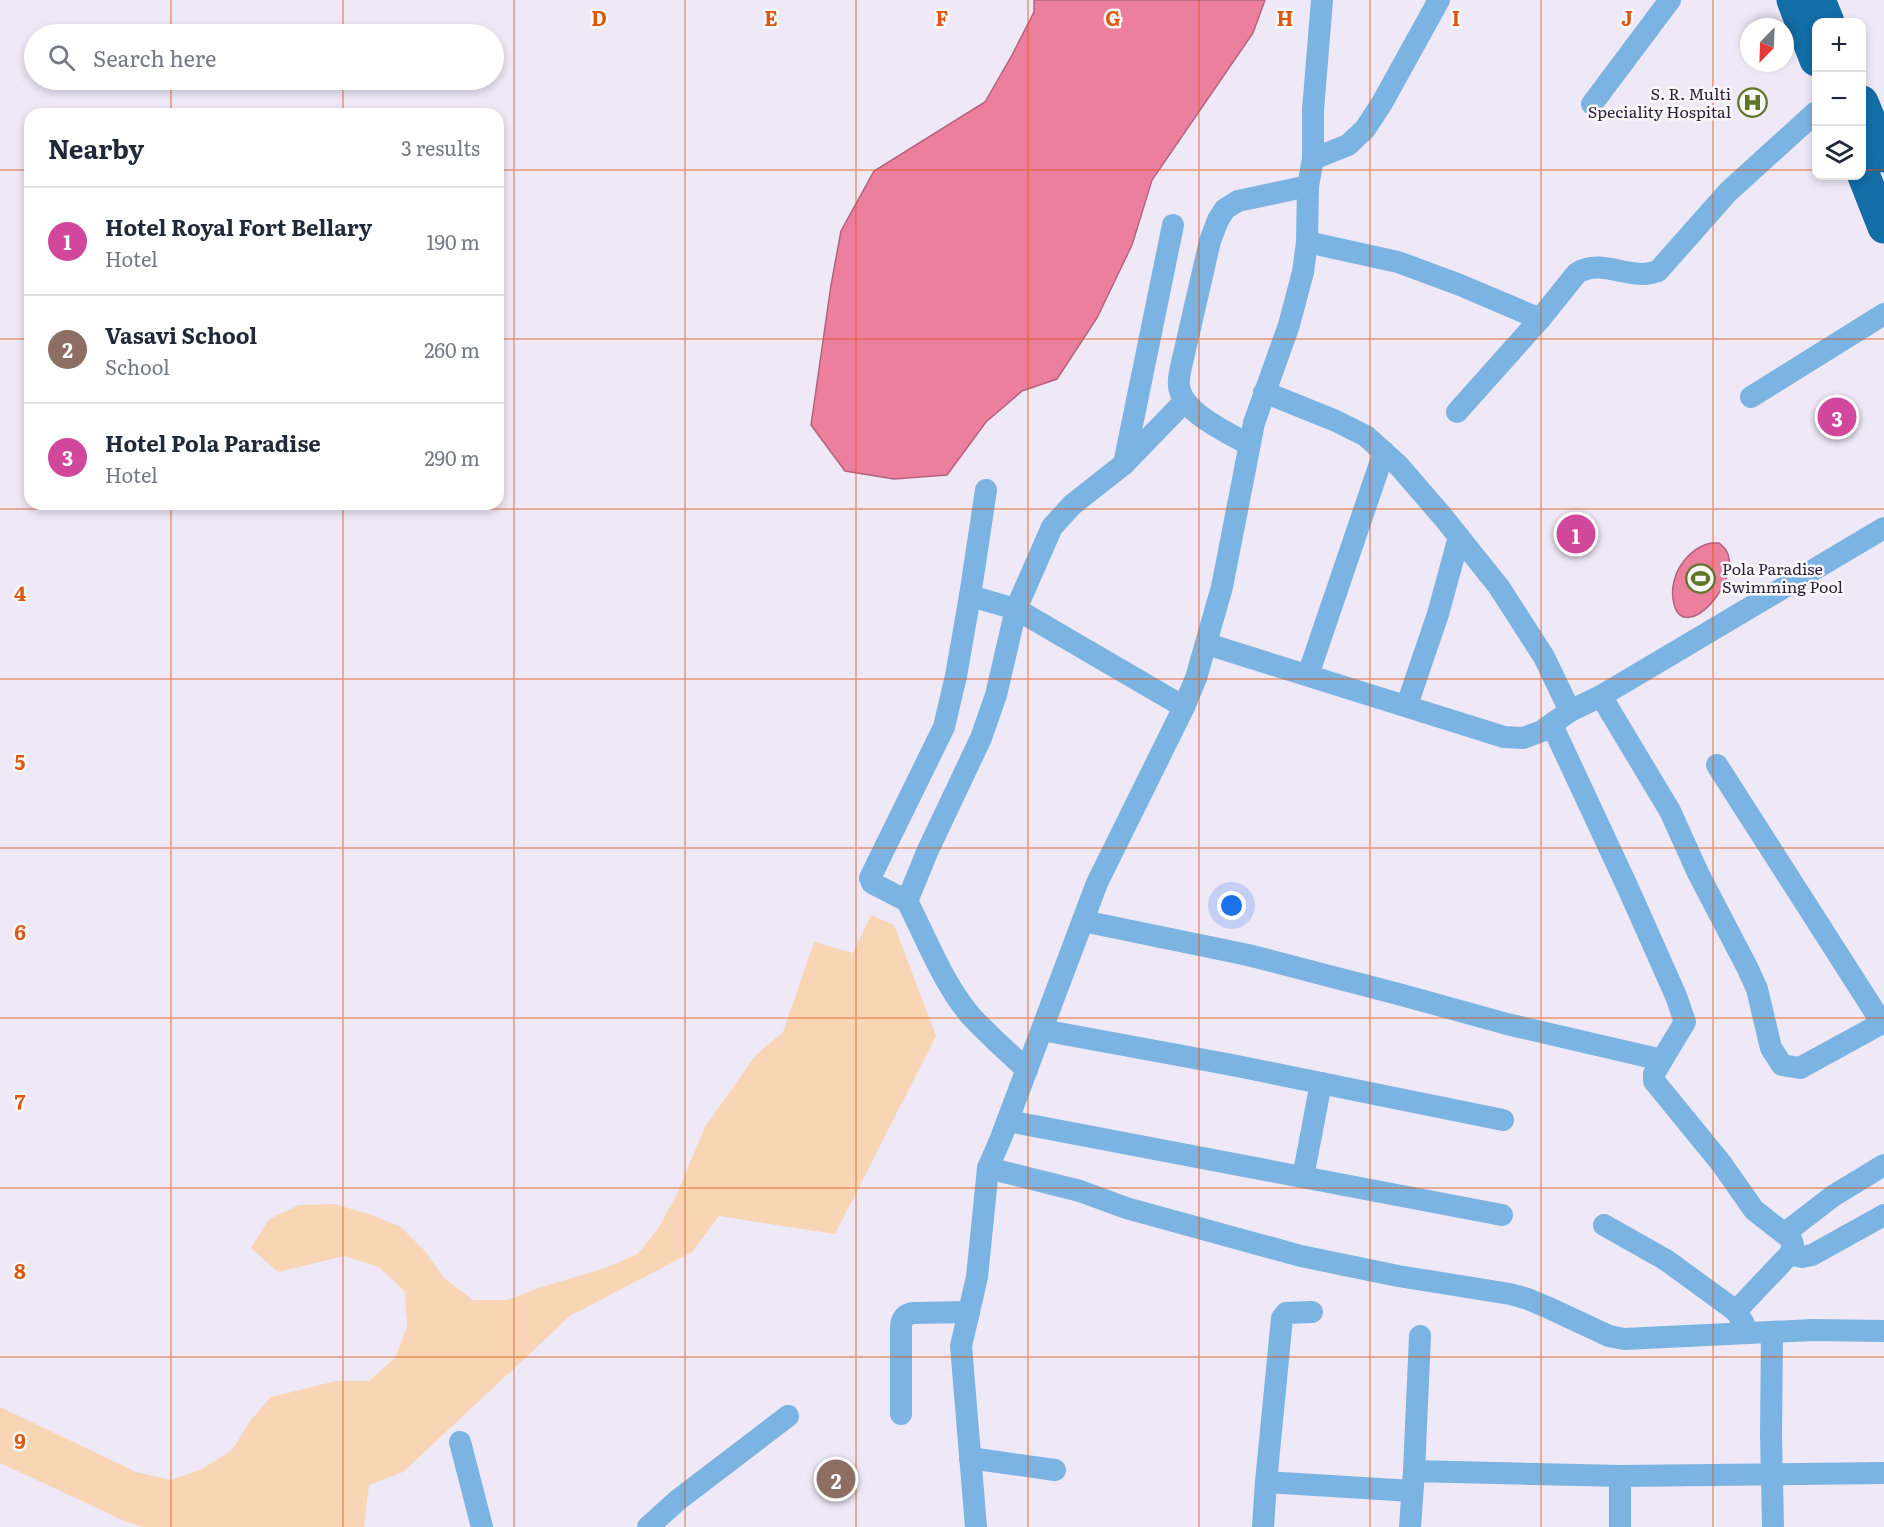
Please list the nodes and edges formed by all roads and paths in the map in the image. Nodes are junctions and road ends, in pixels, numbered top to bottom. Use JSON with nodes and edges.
{"nodes":[{"id":1,"x":1322,"y":0,"type":"edge"},
{"id":2,"x":1439,"y":0,"type":"edge"},
{"id":3,"x":1670,"y":0,"type":"edge"},
{"id":4,"x":1793,"y":0,"type":"edge"},
{"id":5,"x":1819,"y":0,"type":"edge"},
{"id":6,"x":1826,"y":18,"type":"edge"},
{"id":7,"x":1812,"y":50,"type":"edge"},
{"id":8,"x":1592,"y":104,"type":"dead end"},
{"id":9,"x":1812,"y":116,"type":"edge"},
{"id":10,"x":1866,"y":116,"type":"edge"},
{"id":11,"x":1878,"y":158,"type":"edge"},
{"id":12,"x":1313,"y":159,"type":"junction"},
{"id":13,"x":1308,"y":186,"type":"junction"},
{"id":14,"x":1173,"y":225,"type":"dead end"},
{"id":15,"x":1884,"y":227,"type":"edge"},
{"id":16,"x":1307,"y":242,"type":"junction"},
{"id":17,"x":1884,"y":314,"type":"edge"},
{"id":18,"x":1540,"y":319,"type":"junction"},
{"id":19,"x":1264,"y":392,"type":"junction"},
{"id":20,"x":1751,"y":397,"type":"dead end"},
{"id":21,"x":1184,"y":402,"type":"junction"},
{"id":22,"x":1457,"y":412,"type":"dead end"},
{"id":23,"x":1249,"y":445,"type":"junction"},
{"id":24,"x":1384,"y":452,"type":"junction"},
{"id":25,"x":1124,"y":464,"type":"junction"},
{"id":26,"x":986,"y":490,"type":"dead end"},
{"id":27,"x":1884,"y":528,"type":"edge"},
{"id":28,"x":1459,"y":537,"type":"junction"},
{"id":29,"x":970,"y":596,"type":"junction"},
{"id":30,"x":1016,"y":609,"type":"junction"},
{"id":31,"x":1207,"y":644,"type":"junction"},
{"id":32,"x":1308,"y":675,"type":"junction"},
{"id":33,"x":1601,"y":696,"type":"junction"},
{"id":34,"x":1407,"y":705,"type":"junction"},
{"id":35,"x":1184,"y":707,"type":"junction"},
{"id":36,"x":1570,"y":711,"type":"junction"},
{"id":37,"x":1552,"y":725,"type":"junction"},
{"id":38,"x":1717,"y":765,"type":"dead end"},
{"id":39,"x":907,"y":901,"type":"junction"},
{"id":40,"x":1083,"y":921,"type":"junction"},
{"id":41,"x":1883,"y":1023,"type":"edge"},
{"id":42,"x":1042,"y":1030,"type":"junction"},
{"id":43,"x":1662,"y":1060,"type":"junction"},
{"id":44,"x":1027,"y":1070,"type":"junction"},
{"id":45,"x":1321,"y":1083,"type":"junction"},
{"id":46,"x":1008,"y":1120,"type":"junction"},
{"id":47,"x":1503,"y":1120,"type":"dead end"},
{"id":48,"x":1884,"y":1165,"type":"edge"},
{"id":49,"x":988,"y":1168,"type":"junction"},
{"id":50,"x":1303,"y":1177,"type":"junction"},
{"id":51,"x":1502,"y":1215,"type":"dead end"},
{"id":52,"x":1884,"y":1215,"type":"edge"},
{"id":53,"x":1604,"y":1225,"type":"dead end"},
{"id":54,"x":1788,"y":1243,"type":"junction"},
{"id":55,"x":1736,"y":1311,"type":"junction"},
{"id":56,"x":969,"y":1312,"type":"junction"},
{"id":57,"x":1312,"y":1312,"type":"dead end"},
{"id":58,"x":1884,"y":1331,"type":"edge"},
{"id":59,"x":1761,"y":1333,"type":"junction"},
{"id":60,"x":1420,"y":1336,"type":"dead end"},
{"id":61,"x":901,"y":1414,"type":"dead end"},
{"id":62,"x":788,"y":1416,"type":"dead end"},
{"id":63,"x":460,"y":1442,"type":"dead end"},
{"id":64,"x":970,"y":1458,"type":"junction"},
{"id":65,"x":1054,"y":1470,"type":"dead end"},
{"id":66,"x":1884,"y":1473,"type":"edge"},
{"id":67,"x":1772,"y":1474,"type":"junction"},
{"id":68,"x":1620,"y":1476,"type":"junction"},
{"id":69,"x":1413,"y":1481,"type":"junction"},
{"id":70,"x":1266,"y":1482,"type":"junction"},
{"id":71,"x":482,"y":1527,"type":"edge"},
{"id":72,"x":648,"y":1527,"type":"edge"},
{"id":73,"x":976,"y":1527,"type":"edge"},
{"id":74,"x":1263,"y":1527,"type":"edge"},
{"id":75,"x":1410,"y":1527,"type":"edge"},
{"id":76,"x":1620,"y":1527,"type":"edge"},
{"id":77,"x":1773,"y":1527,"type":"edge"}],
"edges":[{"from":1,"to":12,"type":"street"},
{"from":2,"to":12,"type":"street"},
{"from":3,"to":8,"type":"street"},
{"from":4,"to":7,"type":"highway"},
{"from":5,"to":6,"type":"highway"},
{"from":9,"to":18,"type":"street"},
{"from":10,"to":11,"type":"highway"},
{"from":11,"to":15,"type":"highway"},
{"from":12,"to":13,"type":"street"},
{"from":13,"to":16,"type":"street"},
{"from":13,"to":21,"type":"street"},
{"from":14,"to":25,"type":"street"},
{"from":16,"to":18,"type":"street"},
{"from":16,"to":19,"type":"street"},
{"from":17,"to":20,"type":"street"},
{"from":18,"to":22,"type":"street"},
{"from":19,"to":23,"type":"street"},
{"from":19,"to":24,"type":"street"},
{"from":21,"to":23,"type":"street"},
{"from":21,"to":25,"type":"street"},
{"from":23,"to":31,"type":"street"},
{"from":24,"to":28,"type":"street"},
{"from":24,"to":32,"type":"street"},
{"from":25,"to":30,"type":"street"},
{"from":26,"to":29,"type":"street"},
{"from":27,"to":33,"type":"street"},
{"from":28,"to":34,"type":"street"},
{"from":28,"to":36,"type":"street"},
{"from":29,"to":30,"type":"street"},
{"from":29,"to":39,"type":"street"},
{"from":30,"to":35,"type":"street"},
{"from":30,"to":39,"type":"street"},
{"from":31,"to":32,"type":"street"},
{"from":31,"to":35,"type":"street"},
{"from":32,"to":34,"type":"street"},
{"from":33,"to":36,"type":"street"},
{"from":33,"to":41,"type":"street"},
{"from":34,"to":37,"type":"street"},
{"from":35,"to":40,"type":"street"},
{"from":36,"to":37,"type":"street"},
{"from":37,"to":43,"type":"street"},
{"from":38,"to":41,"type":"street"},
{"from":39,"to":44,"type":"street"},
{"from":40,"to":42,"type":"street"},
{"from":40,"to":43,"type":"street"},
{"from":42,"to":44,"type":"street"},
{"from":42,"to":45,"type":"street"},
{"from":43,"to":54,"type":"street"},
{"from":44,"to":46,"type":"street"},
{"from":45,"to":47,"type":"street"},
{"from":45,"to":50,"type":"street"},
{"from":46,"to":49,"type":"street"},
{"from":46,"to":50,"type":"street"},
{"from":48,"to":54,"type":"street"},
{"from":49,"to":56,"type":"street"},
{"from":49,"to":59,"type":"street"},
{"from":50,"to":51,"type":"street"},
{"from":52,"to":54,"type":"street"},
{"from":53,"to":55,"type":"street"},
{"from":54,"to":55,"type":"street"},
{"from":55,"to":59,"type":"street"},
{"from":56,"to":61,"type":"street"},
{"from":56,"to":64,"type":"street"},
{"from":57,"to":70,"type":"street"},
{"from":58,"to":59,"type":"street"},
{"from":59,"to":67,"type":"street"},
{"from":60,"to":69,"type":"street"},
{"from":62,"to":72,"type":"street"},
{"from":63,"to":71,"type":"street"},
{"from":64,"to":65,"type":"street"},
{"from":64,"to":73,"type":"street"},
{"from":66,"to":67,"type":"street"},
{"from":67,"to":68,"type":"street"},
{"from":67,"to":77,"type":"street"},
{"from":68,"to":69,"type":"street"},
{"from":68,"to":76,"type":"street"},
{"from":69,"to":70,"type":"street"},
{"from":69,"to":75,"type":"street"},
{"from":70,"to":74,"type":"street"}]}
